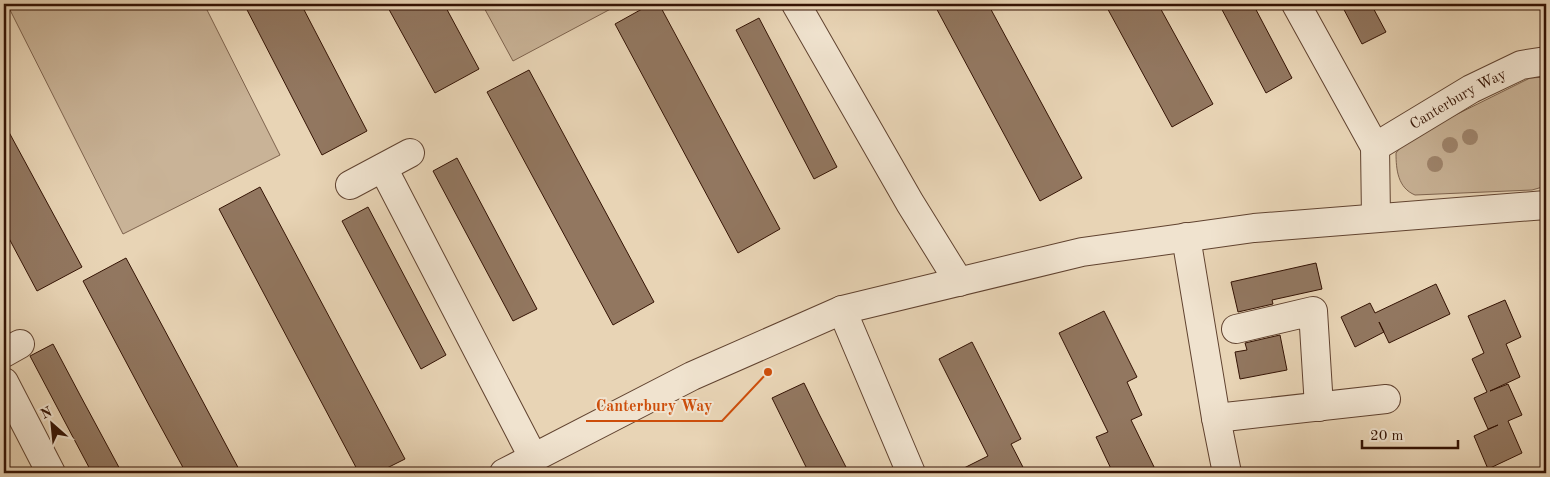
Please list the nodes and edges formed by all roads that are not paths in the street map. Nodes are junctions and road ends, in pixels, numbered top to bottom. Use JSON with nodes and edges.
{"nodes":[{"id":1,"x":796,"y":4,"type":"edge"},
{"id":2,"x":1296,"y":4,"type":"edge"},
{"id":3,"x":1546,"y":61,"type":"edge"},
{"id":4,"x":1374,"y":147,"type":"junction"},
{"id":5,"x":410,"y":153,"type":"dead end"},
{"id":6,"x":383,"y":168,"type":"junction"},
{"id":7,"x":350,"y":184,"type":"dead end"},
{"id":8,"x":1546,"y":205,"type":"edge"},
{"id":9,"x":1376,"y":217,"type":"junction"},
{"id":10,"x":1186,"y":237,"type":"junction"},
{"id":11,"x":959,"y":282,"type":"junction"},
{"id":12,"x":842,"y":310,"type":"junction"},
{"id":13,"x":1236,"y":328,"type":"dead end"},
{"id":14,"x":4,"y":382,"type":"edge"},
{"id":15,"x":1386,"y":399,"type":"dead end"},
{"id":16,"x":1319,"y":407,"type":"junction"},
{"id":17,"x":1216,"y":418,"type":"junction"},
{"id":18,"x":533,"y":457,"type":"junction"},
{"id":19,"x":51,"y":473,"type":"edge"},
{"id":20,"x":504,"y":473,"type":"edge"},
{"id":21,"x":911,"y":473,"type":"edge"},
{"id":22,"x":1227,"y":473,"type":"edge"}],
"edges":[{"from":1,"to":11,"type":"street"},
{"from":2,"to":4,"type":"street"},
{"from":3,"to":4,"type":"street","name":"Canterbury Way"},
{"from":4,"to":9,"type":"street"},
{"from":5,"to":6,"type":"street"},
{"from":6,"to":7,"type":"street"},
{"from":6,"to":18,"type":"street"},
{"from":8,"to":9,"type":"street"},
{"from":9,"to":10,"type":"street"},
{"from":10,"to":11,"type":"street"},
{"from":10,"to":17,"type":"street"},
{"from":11,"to":12,"type":"street"},
{"from":12,"to":18,"type":"street"},
{"from":12,"to":21,"type":"street"},
{"from":13,"to":16,"type":"street"},
{"from":14,"to":19,"type":"street"},
{"from":15,"to":16,"type":"street"},
{"from":16,"to":17,"type":"street"},
{"from":17,"to":22,"type":"street"},
{"from":18,"to":20,"type":"street"}]}
